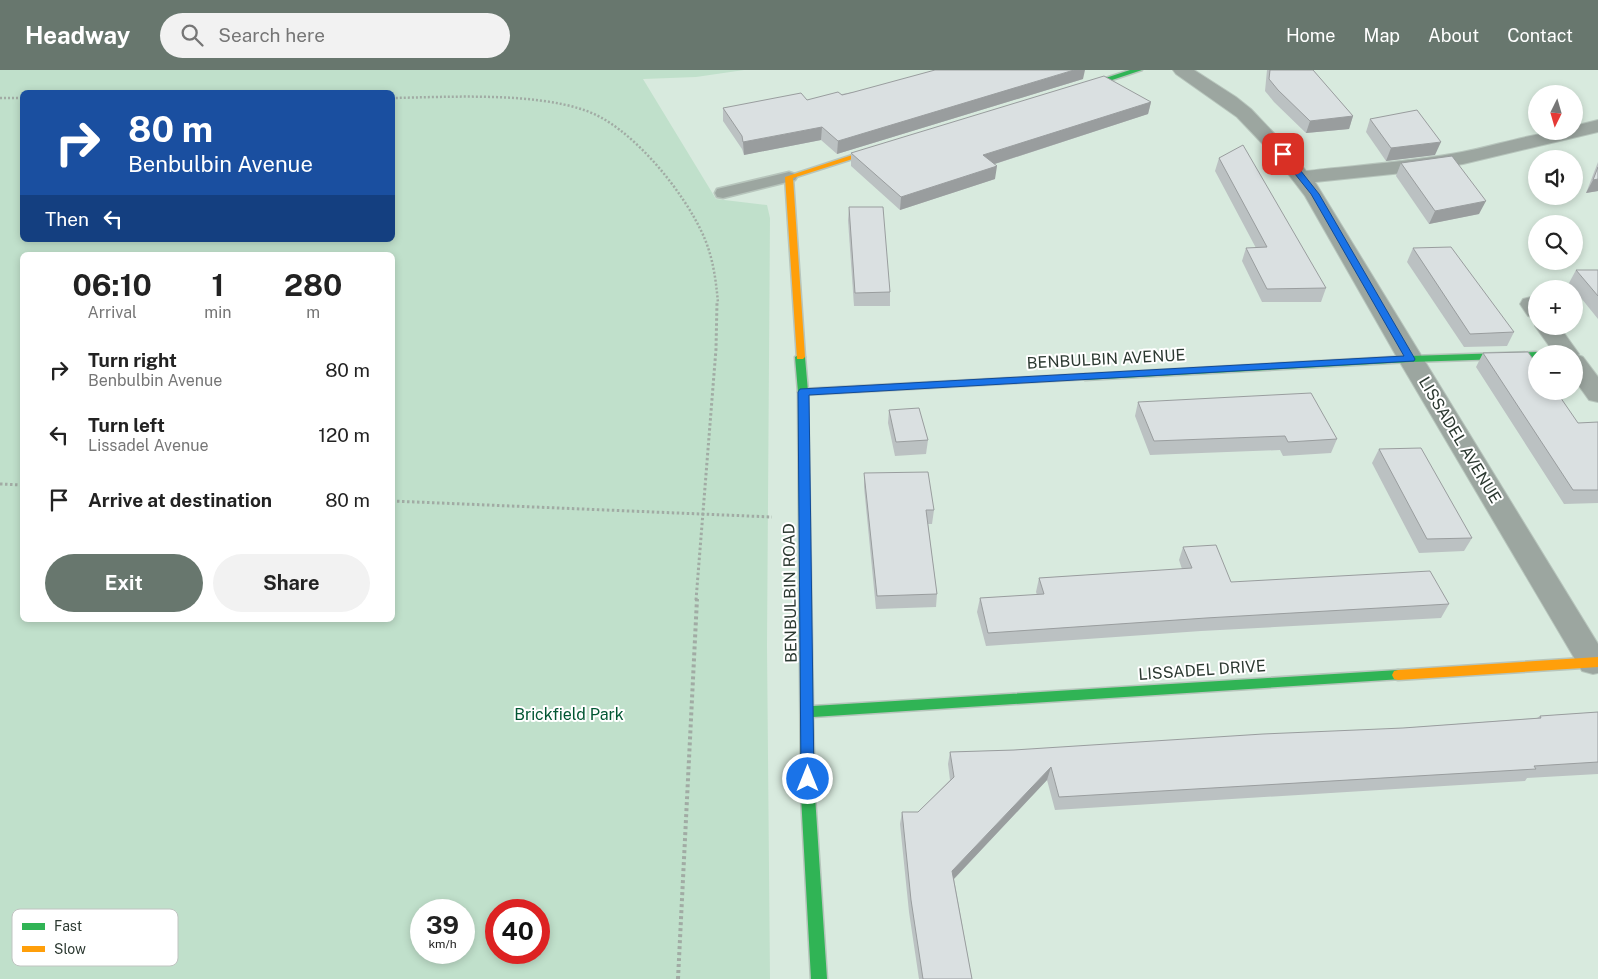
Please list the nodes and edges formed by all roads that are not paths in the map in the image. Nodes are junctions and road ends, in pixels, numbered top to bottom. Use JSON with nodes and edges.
{"nodes":[{"id":1,"x":1138,"y":70,"type":"edge"},
{"id":2,"x":1182,"y":70,"type":"edge"},
{"id":3,"x":1063,"y":93,"type":"edge"},
{"id":4,"x":1598,"y":126,"type":"edge"},
{"id":5,"x":893,"y":145,"type":"edge"},
{"id":6,"x":788,"y":177,"type":"junction"},
{"id":7,"x":1303,"y":177,"type":"junction"},
{"id":8,"x":723,"y":193,"type":"dead end"},
{"id":9,"x":1528,"y":355,"type":"edge"},
{"id":10,"x":1410,"y":359,"type":"junction"},
{"id":11,"x":1583,"y":374,"type":"edge"},
{"id":12,"x":803,"y":392,"type":"junction"},
{"id":13,"x":1598,"y":394,"type":"edge"},
{"id":14,"x":1595,"y":662,"type":"edge"},
{"id":15,"x":808,"y":712,"type":"junction"},
{"id":16,"x":819,"y":979,"type":"edge"}],
"edges":[{"from":1,"to":3,"type":"street"},
{"from":2,"to":7,"type":"street","name":"LISSADEL AVENUE"},
{"from":4,"to":7,"type":"street"},
{"from":5,"to":6,"type":"street"},
{"from":6,"to":8,"type":"lane"},
{"from":6,"to":12,"type":"street","name":"BENBULBIN ROAD"},
{"from":7,"to":10,"type":"street","name":"LISSADEL AVENUE"},
{"from":9,"to":10,"type":"street","name":"BENBULBIN AVENUE"},
{"from":10,"to":12,"type":"street","name":"BENBULBIN AVENUE"},
{"from":10,"to":14,"type":"street","name":"LISSADEL AVENUE"},
{"from":11,"to":13,"type":"street"},
{"from":12,"to":15,"type":"street","name":"BENBULBIN ROAD"},
{"from":14,"to":15,"type":"street","name":"LISSADEL DRIVE"},
{"from":15,"to":16,"type":"street","name":"BENBULBIN ROAD"}]}
